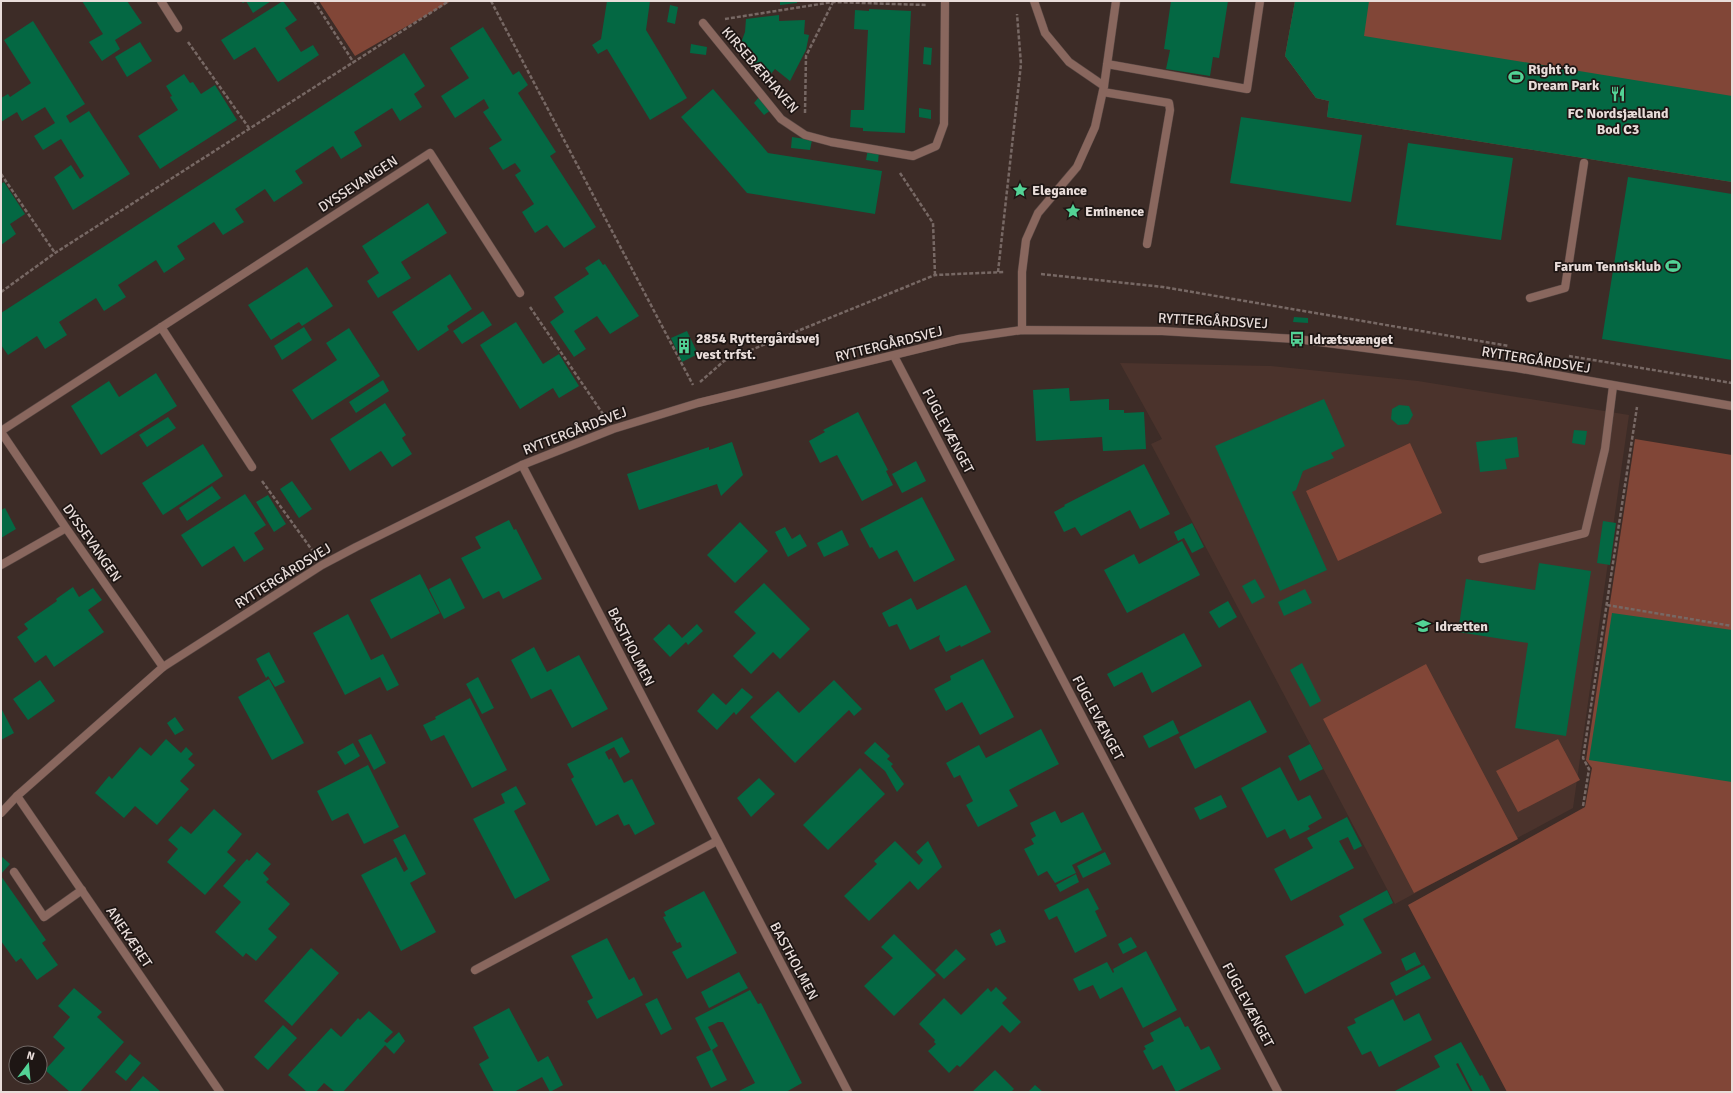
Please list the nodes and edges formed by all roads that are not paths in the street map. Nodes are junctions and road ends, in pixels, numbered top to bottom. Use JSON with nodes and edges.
{"nodes":[{"id":1,"x":161,"y":1,"type":"edge"},
{"id":2,"x":1034,"y":1,"type":"edge"},
{"id":3,"x":1116,"y":1,"type":"edge"},
{"id":4,"x":1260,"y":1,"type":"edge"},
{"id":5,"x":945,"y":3,"type":"edge"},
{"id":6,"x":703,"y":23,"type":"road end"},
{"id":7,"x":178,"y":28,"type":"road end"},
{"id":8,"x":1108,"y":64,"type":"junction"},
{"id":9,"x":1104,"y":89,"type":"junction"},
{"id":10,"x":1584,"y":163,"type":"dead end"},
{"id":11,"x":1147,"y":244,"type":"dead end"},
{"id":12,"x":520,"y":293,"type":"road end"},
{"id":13,"x":1530,"y":298,"type":"dead end"},
{"id":14,"x":161,"y":327,"type":"junction"},
{"id":15,"x":1022,"y":330,"type":"junction"},
{"id":16,"x":894,"y":356,"type":"junction"},
{"id":17,"x":1613,"y":386,"type":"junction"},
{"id":18,"x":1732,"y":406,"type":"edge"},
{"id":19,"x":1,"y":432,"type":"edge"},
{"id":20,"x":522,"y":465,"type":"junction"},
{"id":21,"x":252,"y":467,"type":"road end"},
{"id":22,"x":66,"y":528,"type":"junction"},
{"id":23,"x":1482,"y":559,"type":"dead end"},
{"id":24,"x":1,"y":565,"type":"edge"},
{"id":25,"x":163,"y":667,"type":"junction"},
{"id":26,"x":17,"y":796,"type":"junction"},
{"id":27,"x":1,"y":813,"type":"edge"},
{"id":28,"x":717,"y":841,"type":"junction"},
{"id":29,"x":14,"y":872,"type":"dead end"},
{"id":30,"x":82,"y":890,"type":"junction"},
{"id":31,"x":475,"y":970,"type":"dead end"},
{"id":32,"x":220,"y":1092,"type":"edge"},
{"id":33,"x":848,"y":1092,"type":"edge"},
{"id":34,"x":1278,"y":1092,"type":"edge"}],
"edges":[{"from":1,"to":7,"type":"street"},
{"from":2,"to":9,"type":"street"},
{"from":3,"to":8,"type":"street"},
{"from":4,"to":8,"type":"street"},
{"from":5,"to":6,"type":"street","name":"KIRSEBÆRHAVEN"},
{"from":8,"to":9,"type":"street"},
{"from":9,"to":11,"type":"street"},
{"from":9,"to":15,"type":"street"},
{"from":10,"to":13,"type":"street"},
{"from":12,"to":14,"type":"street","name":"DYSSEVANGEN"},
{"from":14,"to":19,"type":"street","name":"DYSSEVANGEN"},
{"from":14,"to":21,"type":"street"},
{"from":15,"to":16,"type":"street","name":"RYTTERGÅRDSVEJ"},
{"from":15,"to":17,"type":"street","name":"RYTTERGÅRDSVEJ"},
{"from":16,"to":20,"type":"street","name":"RYTTERGÅRDSVEJ"},
{"from":16,"to":34,"type":"street","name":"FUGLEVÆNGET"},
{"from":17,"to":18,"type":"street","name":"RYTTERGÅRDSVEJ"},
{"from":17,"to":23,"type":"street"},
{"from":19,"to":22,"type":"street","name":"DYSSEVANGEN"},
{"from":20,"to":25,"type":"street","name":"RYTTERGÅRDSVEJ"},
{"from":20,"to":28,"type":"street","name":"BASTHOLMEN"},
{"from":22,"to":24,"type":"street"},
{"from":22,"to":25,"type":"street","name":"DYSSEVANGEN"},
{"from":25,"to":26,"type":"street","name":"RYTTERGÅRDSVEJ"},
{"from":26,"to":27,"type":"street","name":"RYTTERGÅRDSVEJ"},
{"from":26,"to":30,"type":"street","name":"ANEKÆRET"},
{"from":28,"to":31,"type":"street"},
{"from":28,"to":33,"type":"street","name":"BASTHOLMEN"},
{"from":29,"to":30,"type":"street"},
{"from":30,"to":32,"type":"street","name":"ANEKÆRET"}]}
